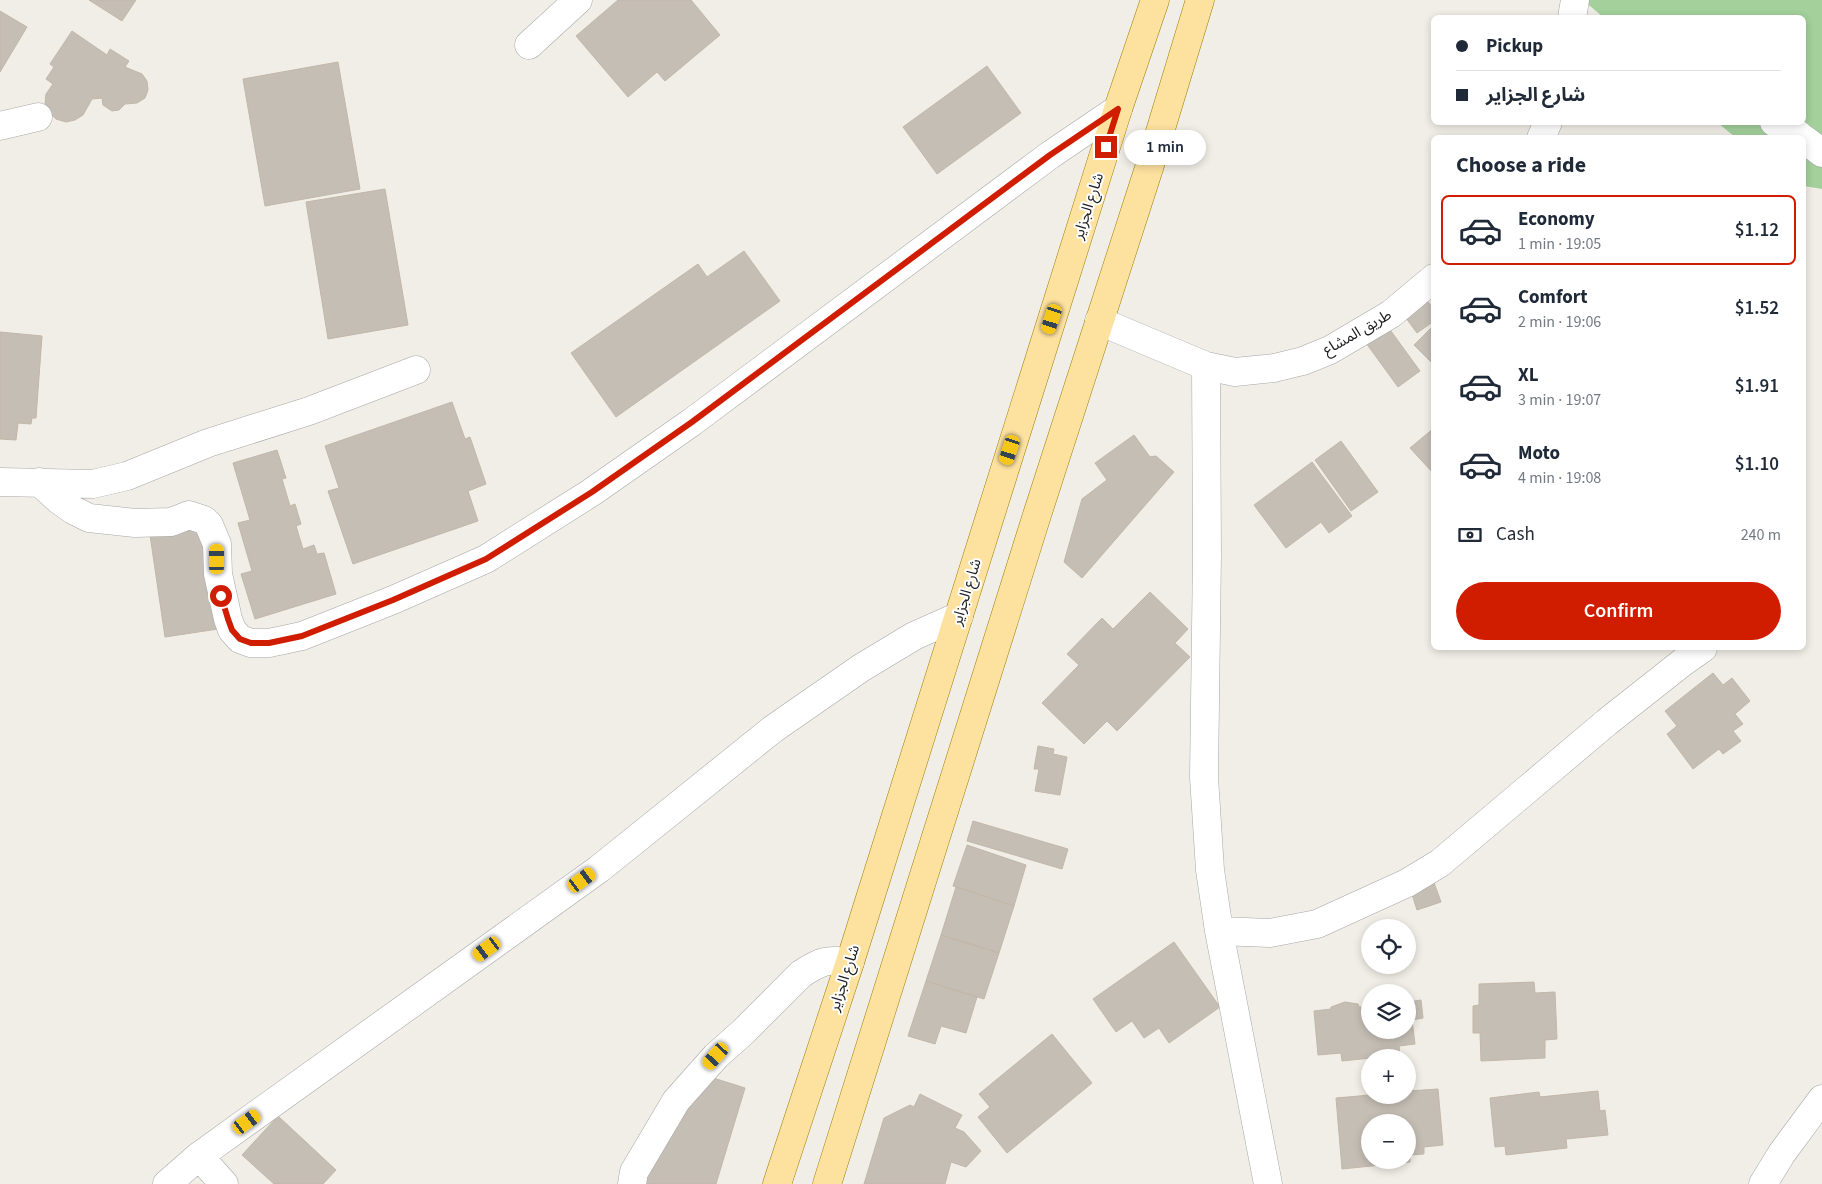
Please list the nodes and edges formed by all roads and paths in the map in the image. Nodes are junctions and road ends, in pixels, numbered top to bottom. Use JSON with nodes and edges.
{"nodes":[{"id":1,"x":578,"y":0,"type":"edge"},
{"id":2,"x":1155,"y":0,"type":"edge"},
{"id":3,"x":1200,"y":0,"type":"edge"},
{"id":4,"x":1575,"y":0,"type":"edge"},
{"id":5,"x":1572,"y":15,"type":"edge"},
{"id":6,"x":529,"y":44,"type":"dead end"},
{"id":7,"x":1118,"y":109,"type":"junction"},
{"id":8,"x":38,"y":117,"type":"dead end"},
{"id":9,"x":1781,"y":125,"type":"edge"},
{"id":10,"x":0,"y":126,"type":"edge"},
{"id":11,"x":1800,"y":135,"type":"edge"},
{"id":12,"x":1806,"y":140,"type":"edge"},
{"id":13,"x":1822,"y":153,"type":"edge"},
{"id":14,"x":1431,"y":281,"type":"edge"},
{"id":15,"x":1099,"y":321,"type":"junction"},
{"id":16,"x":1206,"y":366,"type":"junction"},
{"id":17,"x":416,"y":370,"type":"dead end"},
{"id":18,"x":0,"y":482,"type":"edge"},
{"id":19,"x":39,"y":482,"type":"junction"},
{"id":20,"x":959,"y":616,"type":"junction"},
{"id":21,"x":1700,"y":650,"type":"edge"},
{"id":22,"x":1219,"y":931,"type":"junction"},
{"id":23,"x":850,"y":962,"type":"junction"},
{"id":24,"x":1822,"y":1099,"type":"edge"},
{"id":25,"x":199,"y":1156,"type":"junction"},
{"id":26,"x":167,"y":1184,"type":"edge"},
{"id":27,"x":224,"y":1184,"type":"edge"},
{"id":28,"x":632,"y":1184,"type":"edge"},
{"id":29,"x":777,"y":1184,"type":"edge"},
{"id":30,"x":827,"y":1184,"type":"edge"},
{"id":31,"x":1268,"y":1184,"type":"edge"},
{"id":32,"x":1763,"y":1184,"type":"edge"}],
"edges":[{"from":1,"to":6,"type":"street"},
{"from":2,"to":7,"type":"main road","name":"شارع الجزاير"},
{"from":3,"to":15,"type":"main road"},
{"from":4,"to":5,"type":"street"},
{"from":7,"to":19,"type":"street"},
{"from":7,"to":20,"type":"main road","name":"شارع الجزاير"},
{"from":8,"to":10,"type":"street"},
{"from":9,"to":11,"type":"street"},
{"from":12,"to":13,"type":"street"},
{"from":14,"to":16,"type":"street","name":"طريق المشاع"},
{"from":15,"to":16,"type":"street","name":"طريق المشاع"},
{"from":15,"to":30,"type":"main road"},
{"from":16,"to":22,"type":"street"},
{"from":17,"to":19,"type":"street"},
{"from":18,"to":19,"type":"street"},
{"from":20,"to":23,"type":"main road","name":"شارع الجزاير"},
{"from":20,"to":25,"type":"street"},
{"from":21,"to":22,"type":"street"},
{"from":22,"to":31,"type":"street"},
{"from":23,"to":28,"type":"street"},
{"from":23,"to":29,"type":"main road","name":"شارع الجزاير"},
{"from":24,"to":32,"type":"street"},
{"from":25,"to":26,"type":"street"},
{"from":25,"to":27,"type":"street"}]}
